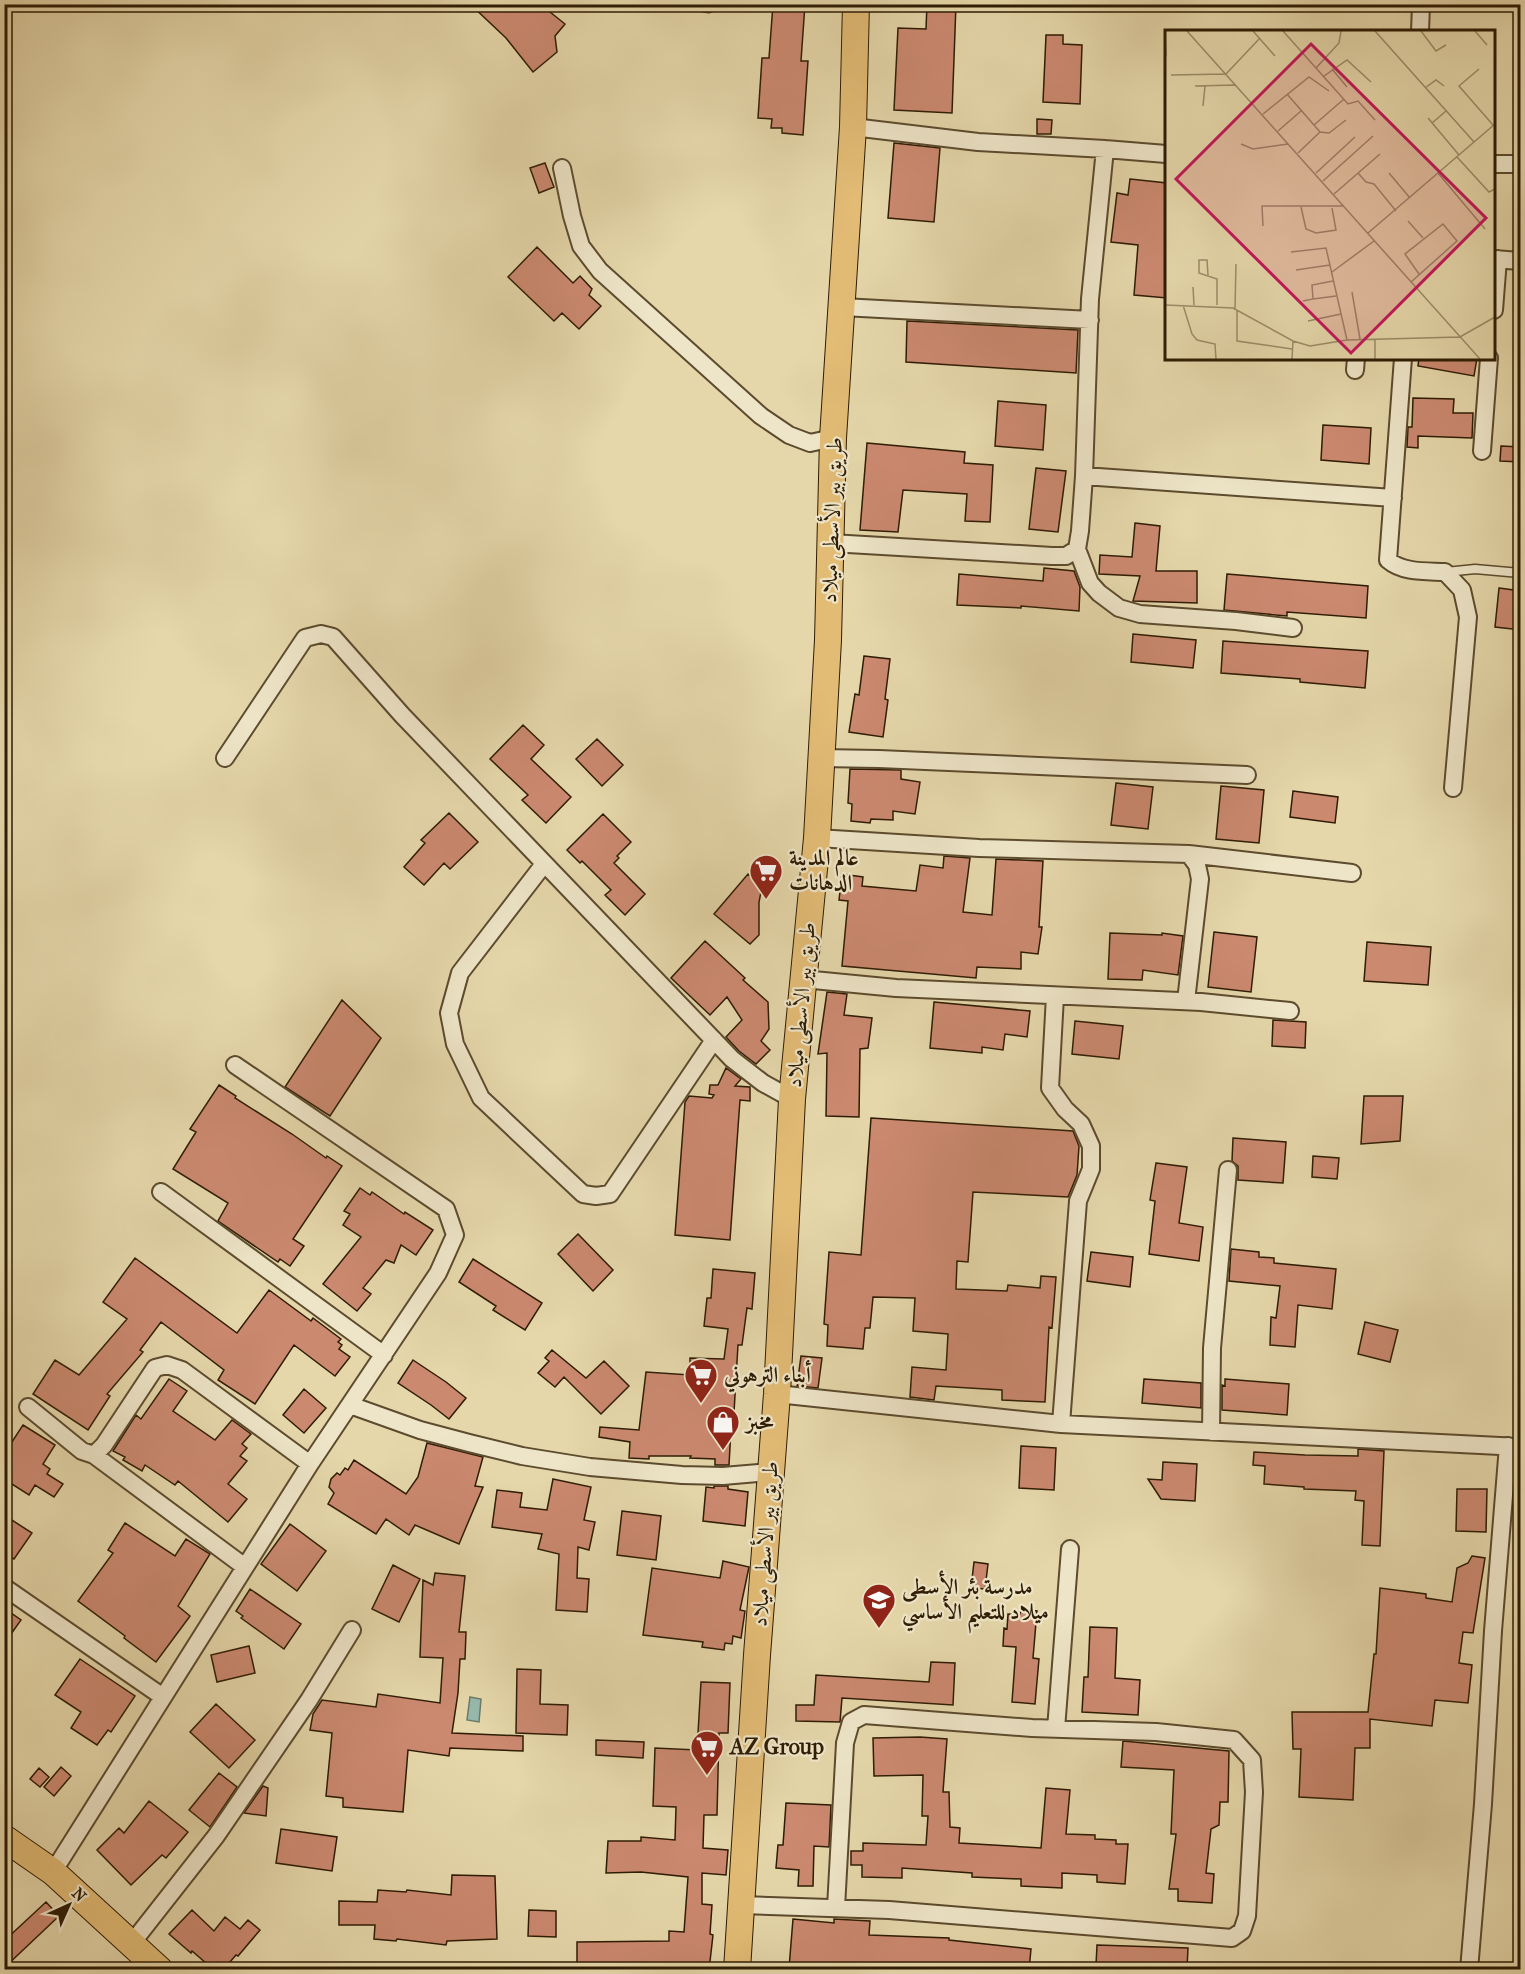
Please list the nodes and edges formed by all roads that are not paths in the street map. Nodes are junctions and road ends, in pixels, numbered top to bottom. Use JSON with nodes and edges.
{"nodes":[{"id":1,"x":688,"y":4,"type":"edge"},
{"id":2,"x":719,"y":4,"type":"edge"},
{"id":3,"x":856,"y":4,"type":"edge"},
{"id":4,"x":1421,"y":4,"type":"edge"},
{"id":5,"x":1420,"y":30,"type":"edge"},
{"id":6,"x":853,"y":127,"type":"junction"},
{"id":7,"x":1105,"y":148,"type":"junction"},
{"id":8,"x":1165,"y":154,"type":"edge"},
{"id":9,"x":1495,"y":164,"type":"edge"},
{"id":10,"x":1521,"y":164,"type":"edge"},
{"id":11,"x":562,"y":168,"type":"dead end"},
{"id":12,"x":1496,"y":259,"type":"edge"},
{"id":13,"x":1521,"y":261,"type":"edge"},
{"id":14,"x":1495,"y":284,"type":"edge"},
{"id":15,"x":842,"y":307,"type":"junction"},
{"id":16,"x":1089,"y":320,"type":"junction"},
{"id":17,"x":1403,"y":360,"type":"edge"},
{"id":18,"x":1490,"y":360,"type":"edge"},
{"id":19,"x":833,"y":438,"type":"junction"},
{"id":20,"x":1482,"y":451,"type":"dead end"},
{"id":21,"x":1084,"y":476,"type":"junction"},
{"id":22,"x":1393,"y":498,"type":"junction"},
{"id":23,"x":831,"y":543,"type":"junction"},
{"id":24,"x":1077,"y":549,"type":"junction"},
{"id":25,"x":1445,"y":572,"type":"junction"},
{"id":26,"x":1521,"y":573,"type":"edge"},
{"id":27,"x":1293,"y":628,"type":"dead end"},
{"id":28,"x":225,"y":758,"type":"dead end"},
{"id":29,"x":821,"y":758,"type":"junction"},
{"id":30,"x":1247,"y":775,"type":"dead end"},
{"id":31,"x":1453,"y":788,"type":"dead end"},
{"id":32,"x":816,"y":838,"type":"junction"},
{"id":33,"x":1188,"y":854,"type":"junction"},
{"id":34,"x":544,"y":864,"type":"junction"},
{"id":35,"x":1352,"y":873,"type":"dead end"},
{"id":36,"x":803,"y":979,"type":"junction"},
{"id":37,"x":1055,"y":996,"type":"junction"},
{"id":38,"x":1185,"y":1001,"type":"junction"},
{"id":39,"x":1290,"y":1011,"type":"dead end"},
{"id":40,"x":714,"y":1040,"type":"junction"},
{"id":41,"x":235,"y":1065,"type":"dead end"},
{"id":42,"x":792,"y":1099,"type":"junction"},
{"id":43,"x":1228,"y":1170,"type":"dead end"},
{"id":44,"x":161,"y":1192,"type":"dead end"},
{"id":45,"x":384,"y":1354,"type":"junction"},
{"id":46,"x":777,"y":1394,"type":"junction"},
{"id":47,"x":350,"y":1405,"type":"junction"},
{"id":48,"x":28,"y":1407,"type":"dead end"},
{"id":49,"x":1061,"y":1424,"type":"junction"},
{"id":50,"x":1211,"y":1432,"type":"junction"},
{"id":51,"x":1514,"y":1446,"type":"edge"},
{"id":52,"x":94,"y":1455,"type":"junction"},
{"id":53,"x":310,"y":1464,"type":"junction"},
{"id":54,"x":771,"y":1472,"type":"junction"},
{"id":55,"x":1070,"y":1549,"type":"dead end"},
{"id":56,"x":245,"y":1567,"type":"junction"},
{"id":57,"x":4,"y":1587,"type":"edge"},
{"id":58,"x":352,"y":1630,"type":"dead end"},
{"id":59,"x":163,"y":1696,"type":"junction"},
{"id":60,"x":1056,"y":1729,"type":"junction"},
{"id":61,"x":4,"y":1838,"type":"edge"},
{"id":62,"x":53,"y":1872,"type":"junction"},
{"id":63,"x":742,"y":1905,"type":"junction"},
{"id":64,"x":836,"y":1908,"type":"junction"},
{"id":65,"x":132,"y":1942,"type":"junction"},
{"id":66,"x":160,"y":1970,"type":"edge"},
{"id":67,"x":737,"y":1970,"type":"edge"},
{"id":68,"x":1469,"y":1970,"type":"edge"}],
"edges":[{"from":1,"to":2,"type":"lane"},
{"from":3,"to":6,"type":"main road","name":"طريق بير الأسطى ميلاد"},
{"from":4,"to":5,"type":"street"},
{"from":6,"to":7,"type":"street"},
{"from":6,"to":15,"type":"main road","name":"طريق بير الأسطى ميلاد"},
{"from":7,"to":8,"type":"street"},
{"from":7,"to":16,"type":"street"},
{"from":9,"to":10,"type":"street"},
{"from":11,"to":19,"type":"street"},
{"from":12,"to":13,"type":"street"},
{"from":12,"to":14,"type":"street"},
{"from":15,"to":16,"type":"street"},
{"from":15,"to":19,"type":"main road","name":"طريق بير الأسطى ميلاد"},
{"from":16,"to":21,"type":"street"},
{"from":17,"to":22,"type":"street"},
{"from":18,"to":20,"type":"street"},
{"from":19,"to":23,"type":"main road","name":"طريق بير الأسطى ميلاد"},
{"from":21,"to":22,"type":"street"},
{"from":21,"to":24,"type":"street"},
{"from":22,"to":25,"type":"street"},
{"from":23,"to":24,"type":"street"},
{"from":23,"to":29,"type":"main road","name":"طريق بير الأسطى ميلاد"},
{"from":24,"to":27,"type":"street"},
{"from":25,"to":26,"type":"lane"},
{"from":25,"to":31,"type":"street"},
{"from":28,"to":34,"type":"street"},
{"from":29,"to":30,"type":"street"},
{"from":29,"to":32,"type":"main road","name":"طريق بير الأسطى ميلاد"},
{"from":32,"to":33,"type":"street"},
{"from":32,"to":36,"type":"main road","name":"طريق بير الأسطى ميلاد"},
{"from":33,"to":35,"type":"street"},
{"from":33,"to":38,"type":"street"},
{"from":34,"to":40,"type":"street"},
{"from":34,"to":40,"type":"street"},
{"from":36,"to":37,"type":"street"},
{"from":36,"to":42,"type":"main road","name":"طريق بير الأسطى ميلاد"},
{"from":37,"to":38,"type":"street"},
{"from":37,"to":49,"type":"street"},
{"from":38,"to":39,"type":"street"},
{"from":40,"to":42,"type":"street"},
{"from":41,"to":45,"type":"street"},
{"from":42,"to":46,"type":"main road","name":"طريق بير الأسطى ميلاد"},
{"from":43,"to":50,"type":"street"},
{"from":44,"to":45,"type":"street"},
{"from":45,"to":47,"type":"street"},
{"from":46,"to":49,"type":"street"},
{"from":46,"to":54,"type":"main road","name":"طريق بير الأسطى ميلاد"},
{"from":47,"to":53,"type":"street"},
{"from":47,"to":54,"type":"street"},
{"from":48,"to":52,"type":"street"},
{"from":49,"to":50,"type":"street"},
{"from":50,"to":51,"type":"street"},
{"from":51,"to":68,"type":"street"},
{"from":52,"to":53,"type":"street"},
{"from":52,"to":56,"type":"street"},
{"from":53,"to":56,"type":"street"},
{"from":54,"to":63,"type":"main road","name":"طريق بير الأسطى ميلاد"},
{"from":55,"to":60,"type":"street"},
{"from":56,"to":59,"type":"street"},
{"from":57,"to":59,"type":"street"},
{"from":58,"to":65,"type":"street"},
{"from":59,"to":62,"type":"street"},
{"from":60,"to":64,"type":"street"},
{"from":60,"to":64,"type":"street"},
{"from":61,"to":62,"type":"main road"},
{"from":62,"to":65,"type":"main road"},
{"from":63,"to":64,"type":"street"},
{"from":63,"to":67,"type":"main road","name":"طريق بير الأسطى ميلاد"},
{"from":65,"to":66,"type":"main road"}]}
